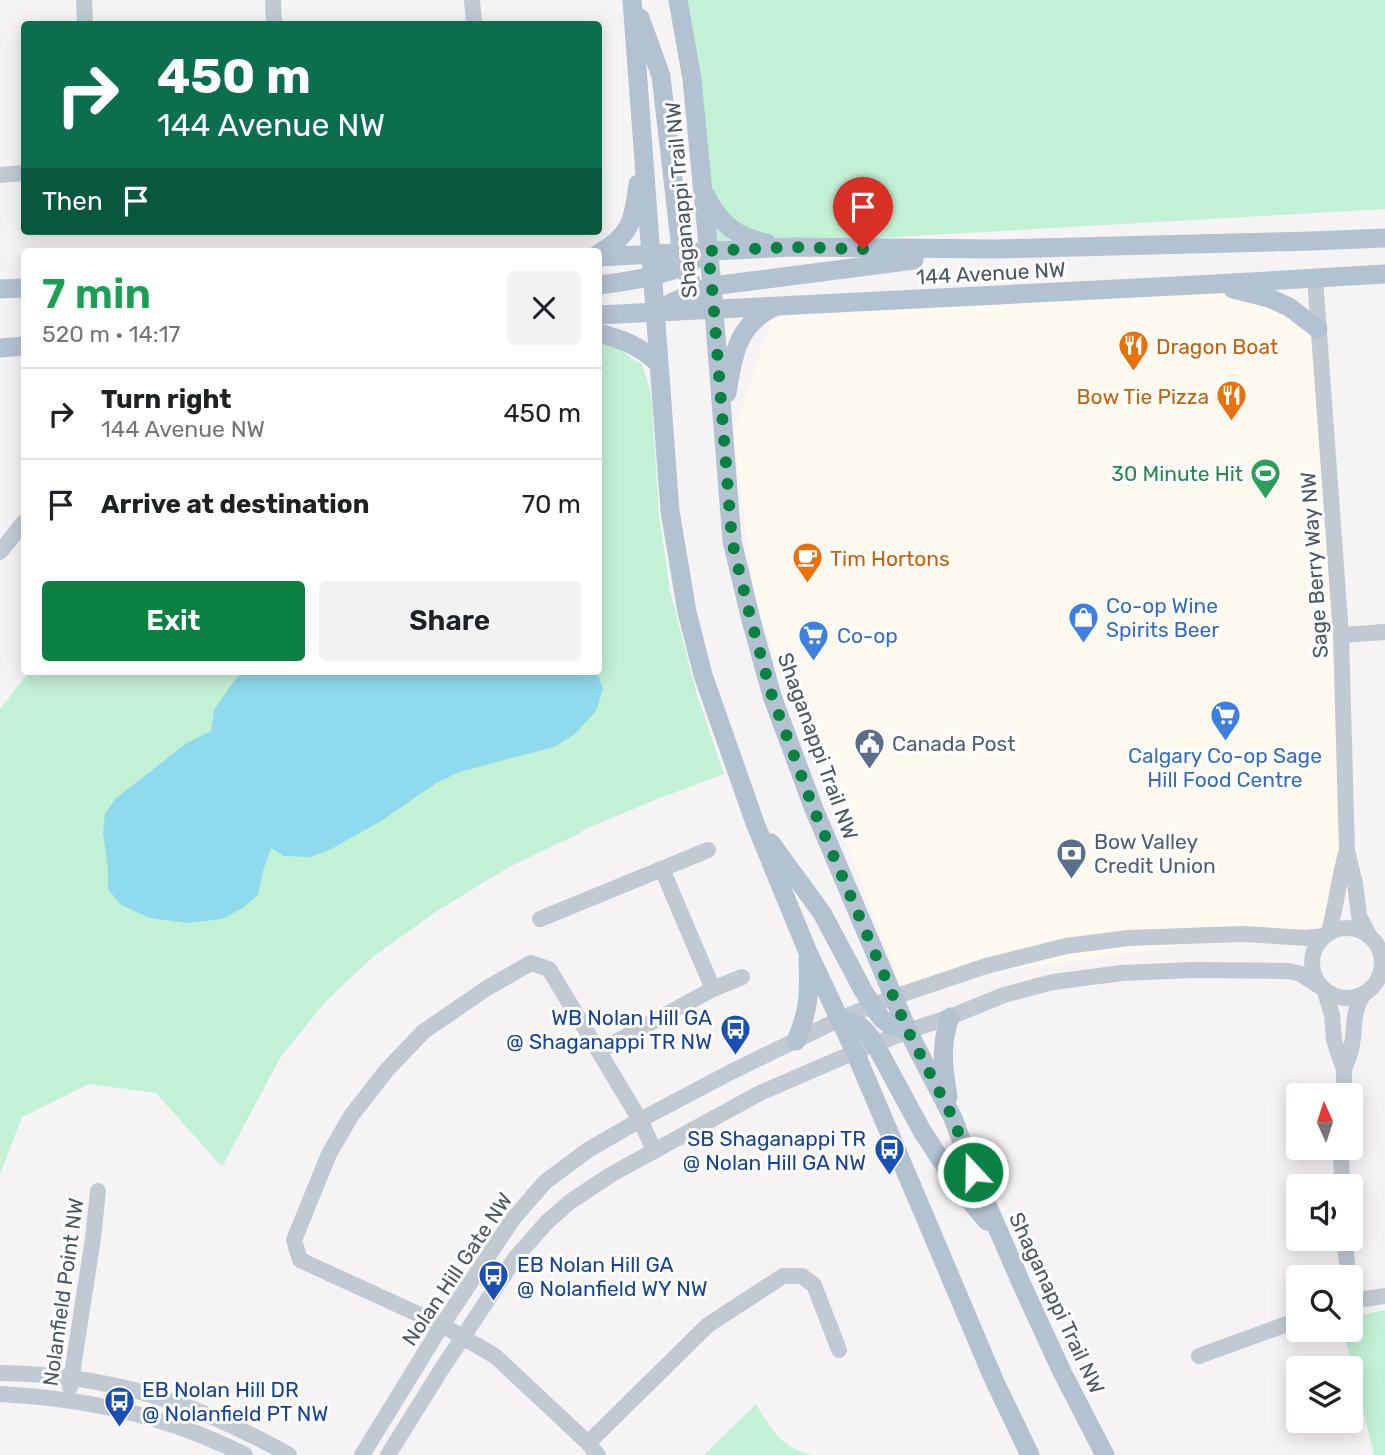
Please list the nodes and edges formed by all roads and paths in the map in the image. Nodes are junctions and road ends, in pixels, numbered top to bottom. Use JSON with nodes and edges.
{"nodes":[{"id":1,"x":84,"y":0,"type":"edge"},
{"id":2,"x":273,"y":0,"type":"edge"},
{"id":3,"x":472,"y":0,"type":"edge"},
{"id":4,"x":632,"y":0,"type":"edge"},
{"id":5,"x":678,"y":0,"type":"edge"},
{"id":6,"x":85,"y":21,"type":"edge"},
{"id":7,"x":274,"y":21,"type":"edge"},
{"id":8,"x":474,"y":21,"type":"edge"},
{"id":9,"x":642,"y":149,"type":"junction"},
{"id":10,"x":21,"y":173,"type":"edge"},
{"id":11,"x":0,"y":175,"type":"edge"},
{"id":12,"x":703,"y":191,"type":"junction"},
{"id":13,"x":1385,"y":238,"type":"edge"},
{"id":14,"x":793,"y":247,"type":"junction"},
{"id":15,"x":995,"y":249,"type":"junction"},
{"id":16,"x":708,"y":251,"type":"junction"},
{"id":17,"x":602,"y":253,"type":"edge"},
{"id":18,"x":652,"y":255,"type":"junction"},
{"id":19,"x":602,"y":256,"type":"edge"},
{"id":20,"x":682,"y":259,"type":"junction"},
{"id":21,"x":1385,"y":274,"type":"edge"},
{"id":22,"x":653,"y":276,"type":"junction"},
{"id":23,"x":1315,"y":278,"type":"junction"},
{"id":24,"x":602,"y":284,"type":"edge"},
{"id":25,"x":1215,"y":284,"type":"junction"},
{"id":26,"x":21,"y":288,"type":"edge"},
{"id":27,"x":0,"y":289,"type":"edge"},
{"id":28,"x":705,"y":289,"type":"junction"},
{"id":29,"x":775,"y":307,"type":"junction"},
{"id":30,"x":714,"y":309,"type":"junction"},
{"id":31,"x":656,"y":311,"type":"junction"},
{"id":32,"x":602,"y":315,"type":"edge"},
{"id":33,"x":1318,"y":329,"type":"junction"},
{"id":34,"x":602,"y":334,"type":"edge"},
{"id":35,"x":21,"y":346,"type":"edge"},
{"id":36,"x":0,"y":348,"type":"edge"},
{"id":37,"x":658,"y":363,"type":"junction"},
{"id":38,"x":723,"y":436,"type":"junction"},
{"id":39,"x":21,"y":526,"type":"edge"},
{"id":40,"x":0,"y":552,"type":"edge"},
{"id":41,"x":1385,"y":632,"type":"edge"},
{"id":42,"x":1341,"y":635,"type":"junction"},
{"id":43,"x":755,"y":823,"type":"junction"},
{"id":44,"x":708,"y":850,"type":"dead end"},
{"id":45,"x":1347,"y":851,"type":"junction"},
{"id":46,"x":662,"y":869,"type":"junction"},
{"id":47,"x":540,"y":919,"type":"dead end"},
{"id":48,"x":1327,"y":934,"type":"junction"},
{"id":49,"x":1369,"y":935,"type":"junction"},
{"id":50,"x":807,"y":950,"type":"junction"},
{"id":51,"x":1383,"y":955,"type":"edge"},
{"id":52,"x":743,"y":977,"type":"dead end"},
{"id":53,"x":713,"y":989,"type":"junction"},
{"id":54,"x":1322,"y":989,"type":"junction"},
{"id":55,"x":1373,"y":990,"type":"edge"},
{"id":56,"x":894,"y":997,"type":"junction"},
{"id":57,"x":872,"y":1005,"type":"junction"},
{"id":58,"x":950,"y":1017,"type":"junction"},
{"id":59,"x":840,"y":1019,"type":"junction"},
{"id":60,"x":908,"y":1031,"type":"junction"},
{"id":61,"x":796,"y":1041,"type":"junction"},
{"id":62,"x":875,"y":1044,"type":"junction"},
{"id":63,"x":598,"y":1051,"type":"junction"},
{"id":64,"x":855,"y":1052,"type":"junction"},
{"id":65,"x":1344,"y":1070,"type":"junction"},
{"id":66,"x":1344,"y":1083,"type":"edge"},
{"id":67,"x":953,"y":1118,"type":"junction"},
{"id":68,"x":640,"y":1120,"type":"junction"},
{"id":69,"x":654,"y":1150,"type":"junction"},
{"id":70,"x":98,"y":1191,"type":"dead end"},
{"id":71,"x":999,"y":1235,"type":"junction"},
{"id":72,"x":1385,"y":1296,"type":"edge"},
{"id":73,"x":1363,"y":1299,"type":"edge"},
{"id":74,"x":1286,"y":1324,"type":"edge"},
{"id":75,"x":442,"y":1325,"type":"junction"},
{"id":76,"x":463,"y":1338,"type":"junction"},
{"id":77,"x":839,"y":1350,"type":"dead end"},
{"id":78,"x":1199,"y":1356,"type":"dead end"},
{"id":79,"x":0,"y":1373,"type":"edge"},
{"id":80,"x":71,"y":1378,"type":"junction"},
{"id":81,"x":0,"y":1394,"type":"edge"},
{"id":82,"x":69,"y":1400,"type":"junction"},
{"id":83,"x":593,"y":1449,"type":"edge"},
{"id":84,"x":245,"y":1455,"type":"edge"},
{"id":85,"x":289,"y":1455,"type":"edge"},
{"id":86,"x":362,"y":1455,"type":"edge"},
{"id":87,"x":388,"y":1455,"type":"edge"},
{"id":88,"x":1030,"y":1455,"type":"edge"},
{"id":89,"x":1105,"y":1455,"type":"edge"}],
"edges":[{"from":1,"to":6,"type":"street"},
{"from":2,"to":7,"type":"street"},
{"from":3,"to":8,"type":"street"},
{"from":4,"to":9,"type":"main road","name":"Shaganappi Trail NW"},
{"from":4,"to":20,"type":"main road"},
{"from":5,"to":12,"type":"main road","name":"Shaganappi Trail NW"},
{"from":9,"to":17,"type":"main road"},
{"from":9,"to":18,"type":"main road","name":"Shaganappi Trail NW"},
{"from":10,"to":11,"type":"street"},
{"from":12,"to":14,"type":"main road"},
{"from":12,"to":16,"type":"main road","name":"Shaganappi Trail NW"},
{"from":13,"to":15,"type":"main road","name":"144 Avenue NW"},
{"from":14,"to":15,"type":"main road","name":"144 Avenue NW"},
{"from":14,"to":16,"type":"main road","name":"144 Avenue NW"},
{"from":15,"to":28,"type":"main road"},
{"from":16,"to":20,"type":"main road","name":"144 Avenue NW"},
{"from":16,"to":28,"type":"main road","name":"Shaganappi Trail NW"},
{"from":18,"to":19,"type":"main road","name":"144 Avenue NW"},
{"from":18,"to":20,"type":"main road","name":"144 Avenue NW"},
{"from":18,"to":22,"type":"main road","name":"Shaganappi Trail NW"},
{"from":20,"to":22,"type":"main road"},
{"from":20,"to":28,"type":"main road"},
{"from":21,"to":23,"type":"main road","name":"144 Avenue NW"},
{"from":22,"to":24,"type":"main road"},
{"from":22,"to":31,"type":"main road","name":"Shaganappi Trail NW"},
{"from":23,"to":25,"type":"main road","name":"144 Avenue NW"},
{"from":23,"to":33,"type":"street","name":"Sage Berry Way NW"},
{"from":25,"to":29,"type":"main road","name":"144 Avenue NW"},
{"from":25,"to":33,"type":"main road"},
{"from":26,"to":27,"type":"main road"},
{"from":28,"to":30,"type":"main road","name":"Shaganappi Trail NW"},
{"from":28,"to":31,"type":"main road"},
{"from":29,"to":30,"type":"main road","name":"144 Avenue NW"},
{"from":29,"to":38,"type":"main road"},
{"from":30,"to":31,"type":"main road","name":"144 Avenue NW"},
{"from":30,"to":38,"type":"main road","name":"Shaganappi Trail NW"},
{"from":31,"to":32,"type":"main road","name":"144 Avenue NW"},
{"from":31,"to":37,"type":"main road","name":"Shaganappi Trail NW"},
{"from":33,"to":42,"type":"street","name":"Sage Berry Way NW"},
{"from":34,"to":37,"type":"main road"},
{"from":35,"to":36,"type":"main road"},
{"from":37,"to":43,"type":"main road","name":"Shaganappi Trail NW"},
{"from":38,"to":56,"type":"main road","name":"Shaganappi Trail NW"},
{"from":39,"to":40,"type":"street"},
{"from":41,"to":42,"type":"street"},
{"from":42,"to":45,"type":"street","name":"Sage Berry Way NW"},
{"from":43,"to":50,"type":"main road","name":"Shaganappi Trail NW"},
{"from":43,"to":57,"type":"main road"},
{"from":44,"to":46,"type":"street"},
{"from":45,"to":48,"type":"street","name":"Sage Berry Way NW"},
{"from":45,"to":49,"type":"street","name":"Sage Berry Way NW"},
{"from":46,"to":47,"type":"street"},
{"from":46,"to":53,"type":"street"},
{"from":48,"to":49,"type":"street"},
{"from":48,"to":54,"type":"street"},
{"from":48,"to":56,"type":"street","name":"Nolan Hill Gate NW"},
{"from":49,"to":51,"type":"street"},
{"from":50,"to":59,"type":"main road","name":"Shaganappi Trail NW"},
{"from":50,"to":61,"type":"main road"},
{"from":51,"to":55,"type":"street"},
{"from":52,"to":53,"type":"street"},
{"from":53,"to":63,"type":"street"},
{"from":54,"to":55,"type":"street"},
{"from":54,"to":58,"type":"street","name":"Nolan Hill Gate NW"},
{"from":54,"to":65,"type":"street"},
{"from":55,"to":65,"type":"street"},
{"from":56,"to":57,"type":"street","name":"Nolan Hill Gate NW"},
{"from":56,"to":60,"type":"main road","name":"Shaganappi Trail NW"},
{"from":57,"to":59,"type":"street","name":"Nolan Hill Gate NW"},
{"from":57,"to":60,"type":"main road"},
{"from":58,"to":60,"type":"street","name":"Nolan Hill Gate NW"},
{"from":58,"to":67,"type":"main road"},
{"from":59,"to":61,"type":"street","name":"Nolan Hill Gate NW"},
{"from":59,"to":62,"type":"main road"},
{"from":59,"to":64,"type":"main road","name":"Shaganappi Trail NW"},
{"from":60,"to":62,"type":"street","name":"Nolan Hill Gate NW"},
{"from":60,"to":67,"type":"main road","name":"Shaganappi Trail NW"},
{"from":61,"to":68,"type":"street","name":"Nolan Hill Gate NW"},
{"from":62,"to":64,"type":"street","name":"Nolan Hill Gate NW"},
{"from":62,"to":71,"type":"main road"},
{"from":63,"to":68,"type":"street"},
{"from":63,"to":75,"type":"street"},
{"from":64,"to":69,"type":"street","name":"Nolan Hill Gate NW"},
{"from":64,"to":88,"type":"main road","name":"Shaganappi Trail NW"},
{"from":65,"to":66,"type":"street"},
{"from":67,"to":71,"type":"main road","name":"Shaganappi Trail NW"},
{"from":68,"to":69,"type":"street"},
{"from":68,"to":75,"type":"street","name":"Nolan Hill Gate NW"},
{"from":69,"to":76,"type":"street","name":"Nolan Hill Gate NW"},
{"from":70,"to":80,"type":"street","name":"Nolanfield Point NW"},
{"from":71,"to":89,"type":"main road","name":"Shaganappi Trail NW"},
{"from":72,"to":73,"type":"street"},
{"from":74,"to":78,"type":"street"},
{"from":75,"to":76,"type":"street"},
{"from":75,"to":86,"type":"street","name":"Nolan Hill Gate NW"},
{"from":76,"to":83,"type":"street"},
{"from":76,"to":87,"type":"street","name":"Nolan Hill Gate NW"},
{"from":77,"to":83,"type":"street"},
{"from":79,"to":80,"type":"street"},
{"from":80,"to":82,"type":"street","name":"Nolanfield Point NW"},
{"from":80,"to":85,"type":"street"},
{"from":81,"to":82,"type":"street"},
{"from":82,"to":84,"type":"street"}]}
